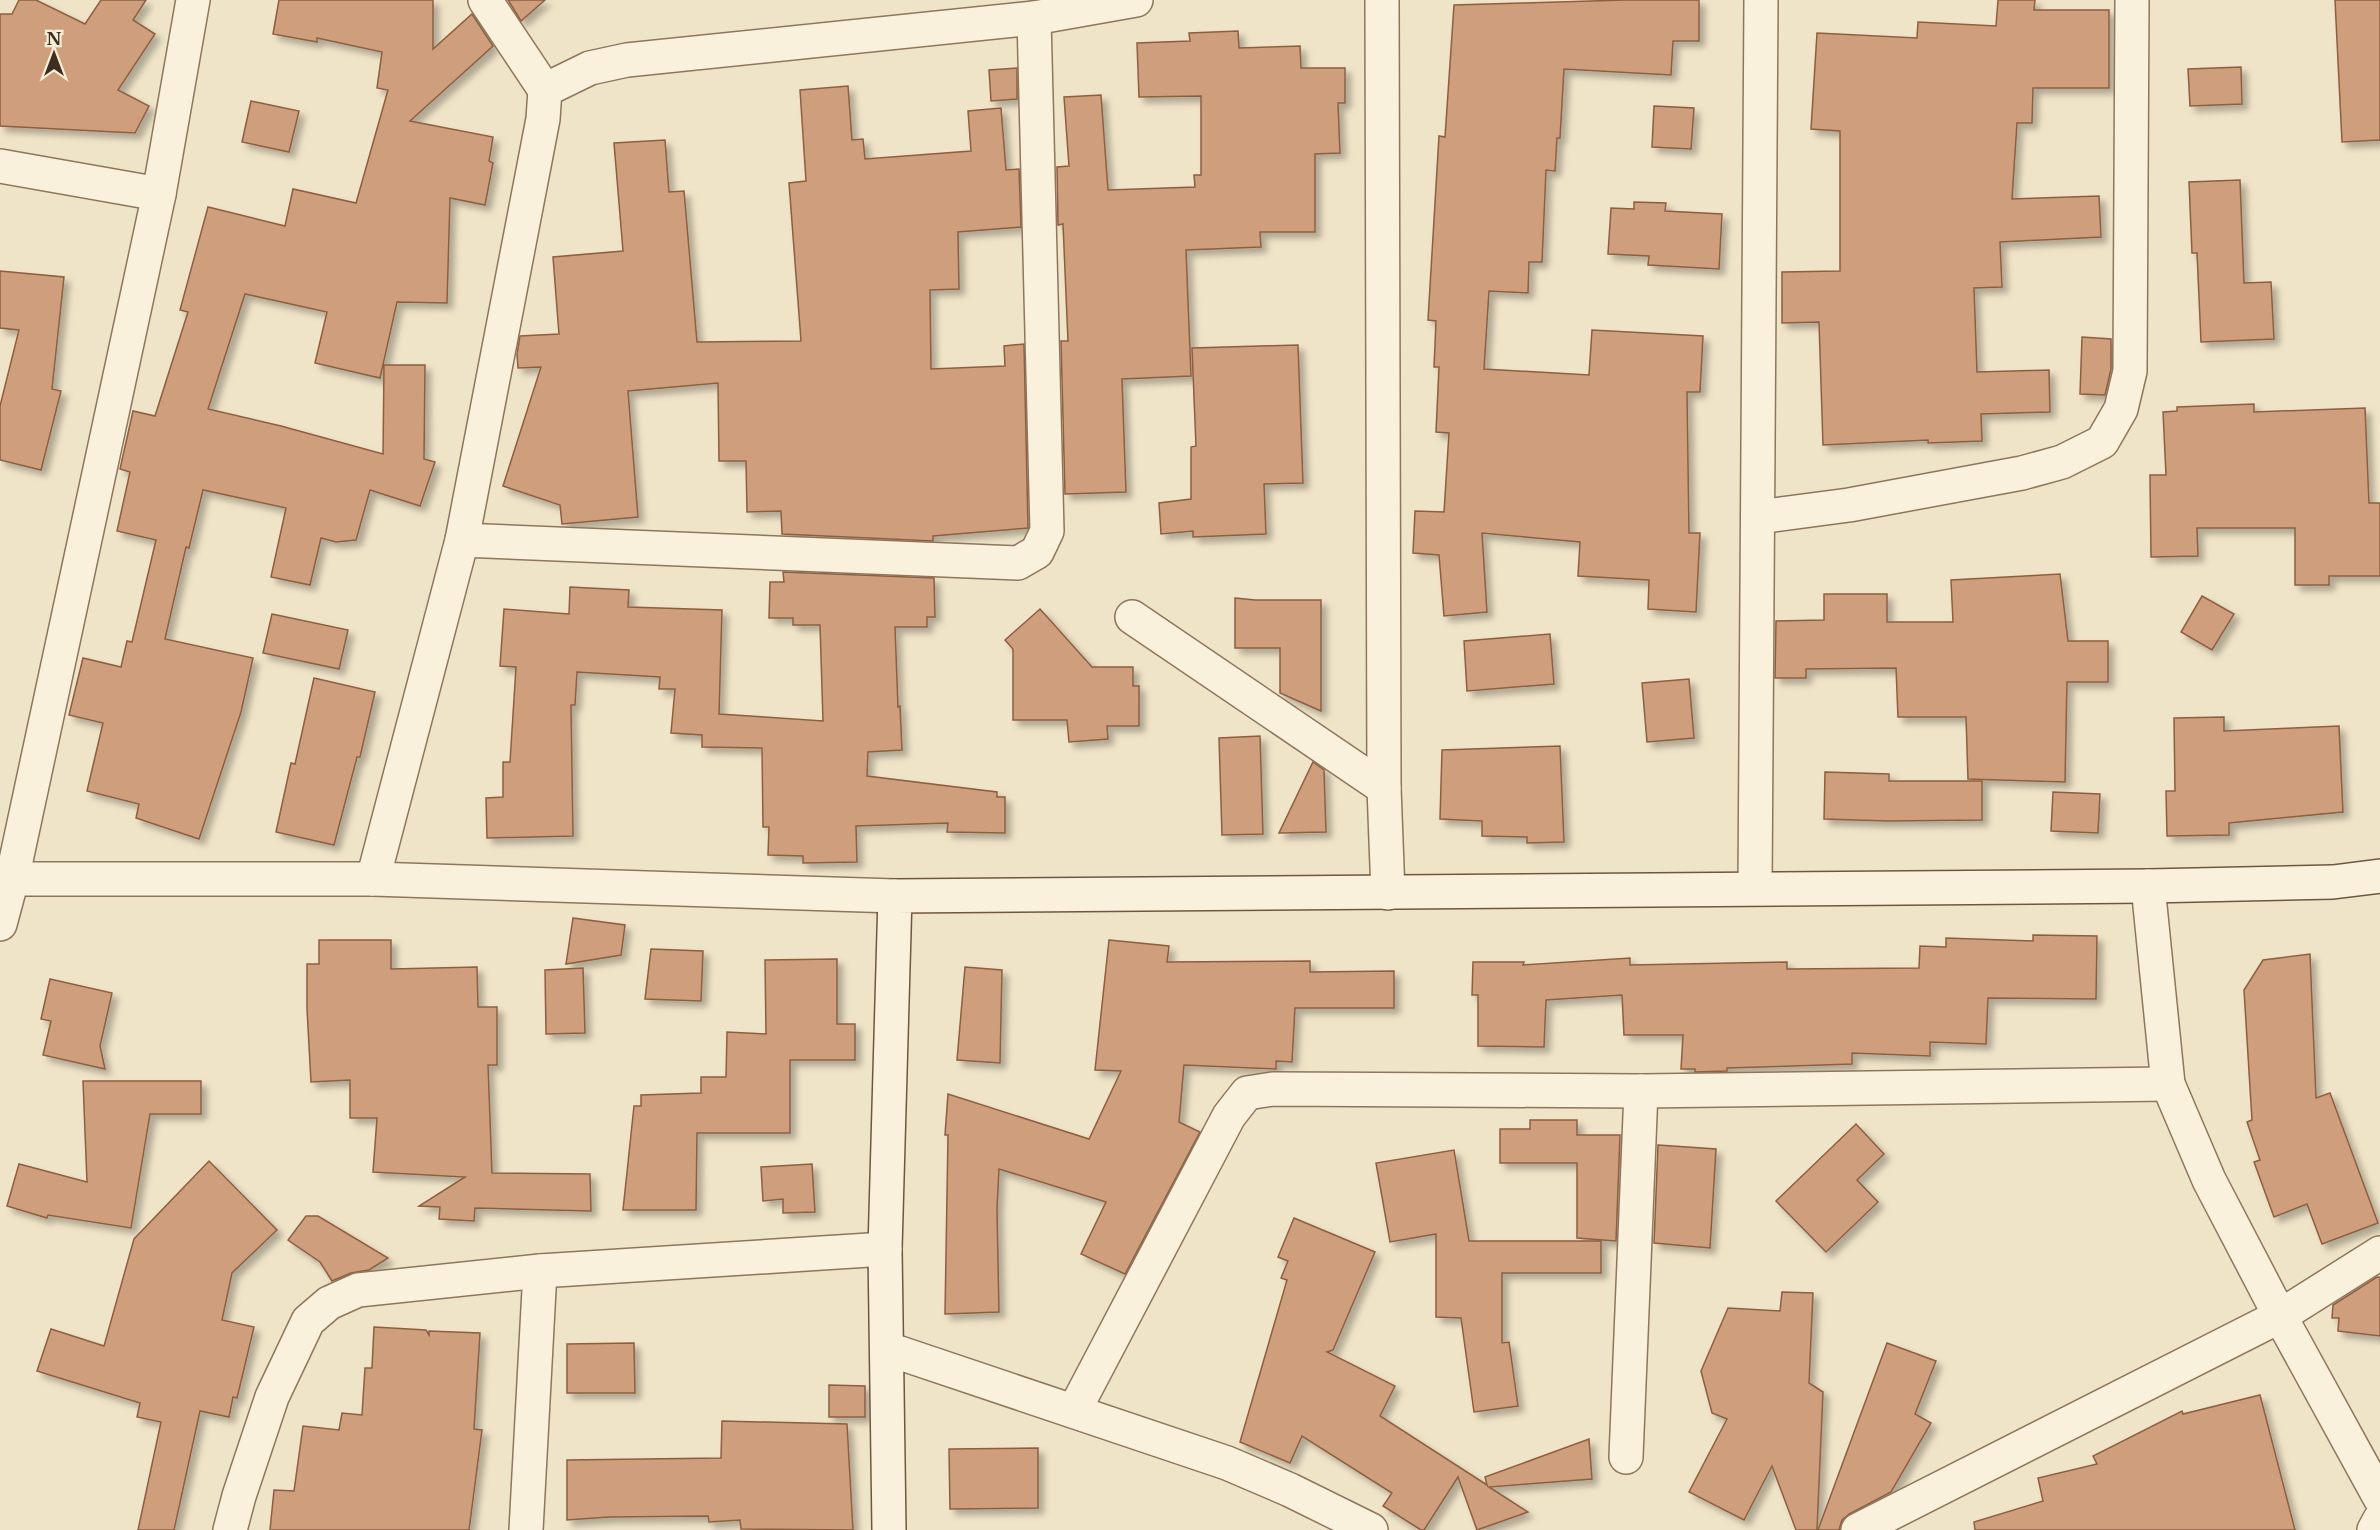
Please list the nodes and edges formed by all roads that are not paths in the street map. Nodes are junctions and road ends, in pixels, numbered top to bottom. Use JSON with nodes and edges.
{"nodes":[{"id":1,"x":193,"y":0,"type":"edge"},
{"id":2,"x":485,"y":0,"type":"edge"},
{"id":3,"x":1136,"y":0,"type":"edge"},
{"id":4,"x":1382,"y":0,"type":"edge"},
{"id":5,"x":1761,"y":0,"type":"edge"},
{"id":6,"x":2132,"y":0,"type":"edge"},
{"id":7,"x":1034,"y":18,"type":"junction"},
{"id":8,"x":545,"y":90,"type":"junction"},
{"id":9,"x":0,"y":166,"type":"edge"},
{"id":10,"x":159,"y":194,"type":"junction"},
{"id":11,"x":1758,"y":517,"type":"junction"},
{"id":12,"x":462,"y":540,"type":"junction"},
{"id":13,"x":1132,"y":617,"type":"dead end"},
{"id":14,"x":1384,"y":788,"type":"junction"},
{"id":15,"x":2380,"y":876,"type":"edge"},
{"id":16,"x":12,"y":879,"type":"junction"},
{"id":17,"x":373,"y":879,"type":"junction"},
{"id":18,"x":2148,"y":886,"type":"junction"},
{"id":19,"x":1755,"y":888,"type":"junction"},
{"id":20,"x":1388,"y":893,"type":"junction"},
{"id":21,"x":895,"y":896,"type":"junction"},
{"id":22,"x":0,"y":924,"type":"edge"},
{"id":23,"x":2168,"y":1084,"type":"junction"},
{"id":24,"x":1641,"y":1091,"type":"junction"},
{"id":25,"x":885,"y":1249,"type":"junction"},
{"id":26,"x":2380,"y":1252,"type":"edge"},
{"id":27,"x":540,"y":1271,"type":"junction"},
{"id":28,"x":2280,"y":1316,"type":"junction"},
{"id":29,"x":888,"y":1348,"type":"junction"},
{"id":30,"x":1074,"y":1411,"type":"junction"},
{"id":31,"x":1626,"y":1457,"type":"dead end"},
{"id":32,"x":2380,"y":1498,"type":"edge"},
{"id":33,"x":2380,"y":1519,"type":"edge"},
{"id":34,"x":231,"y":1530,"type":"edge"},
{"id":35,"x":526,"y":1530,"type":"edge"},
{"id":36,"x":889,"y":1530,"type":"edge"},
{"id":37,"x":1371,"y":1530,"type":"edge"},
{"id":38,"x":1858,"y":1530,"type":"edge"},
{"id":39,"x":2374,"y":1530,"type":"edge"}],
"edges":[{"from":1,"to":10,"type":"street"},
{"from":2,"to":8,"type":"street"},
{"from":3,"to":7,"type":"street"},
{"from":4,"to":14,"type":"street"},
{"from":5,"to":11,"type":"street"},
{"from":6,"to":11,"type":"street"},
{"from":7,"to":8,"type":"street"},
{"from":7,"to":12,"type":"street"},
{"from":8,"to":12,"type":"street"},
{"from":9,"to":10,"type":"street"},
{"from":10,"to":16,"type":"street"},
{"from":11,"to":19,"type":"street"},
{"from":12,"to":17,"type":"street"},
{"from":13,"to":14,"type":"street"},
{"from":14,"to":20,"type":"street"},
{"from":15,"to":18,"type":"street"},
{"from":16,"to":17,"type":"street"},
{"from":16,"to":22,"type":"street"},
{"from":17,"to":21,"type":"street"},
{"from":18,"to":19,"type":"street"},
{"from":18,"to":23,"type":"street"},
{"from":19,"to":20,"type":"street"},
{"from":20,"to":21,"type":"street"},
{"from":21,"to":25,"type":"street"},
{"from":23,"to":24,"type":"street"},
{"from":23,"to":28,"type":"street"},
{"from":24,"to":30,"type":"street"},
{"from":24,"to":31,"type":"street"},
{"from":25,"to":27,"type":"street"},
{"from":25,"to":29,"type":"street"},
{"from":26,"to":28,"type":"street"},
{"from":27,"to":34,"type":"street"},
{"from":27,"to":35,"type":"street"},
{"from":28,"to":32,"type":"street"},
{"from":28,"to":38,"type":"street"},
{"from":29,"to":30,"type":"street"},
{"from":29,"to":36,"type":"street"},
{"from":30,"to":37,"type":"street"},
{"from":33,"to":39,"type":"street"}]}
